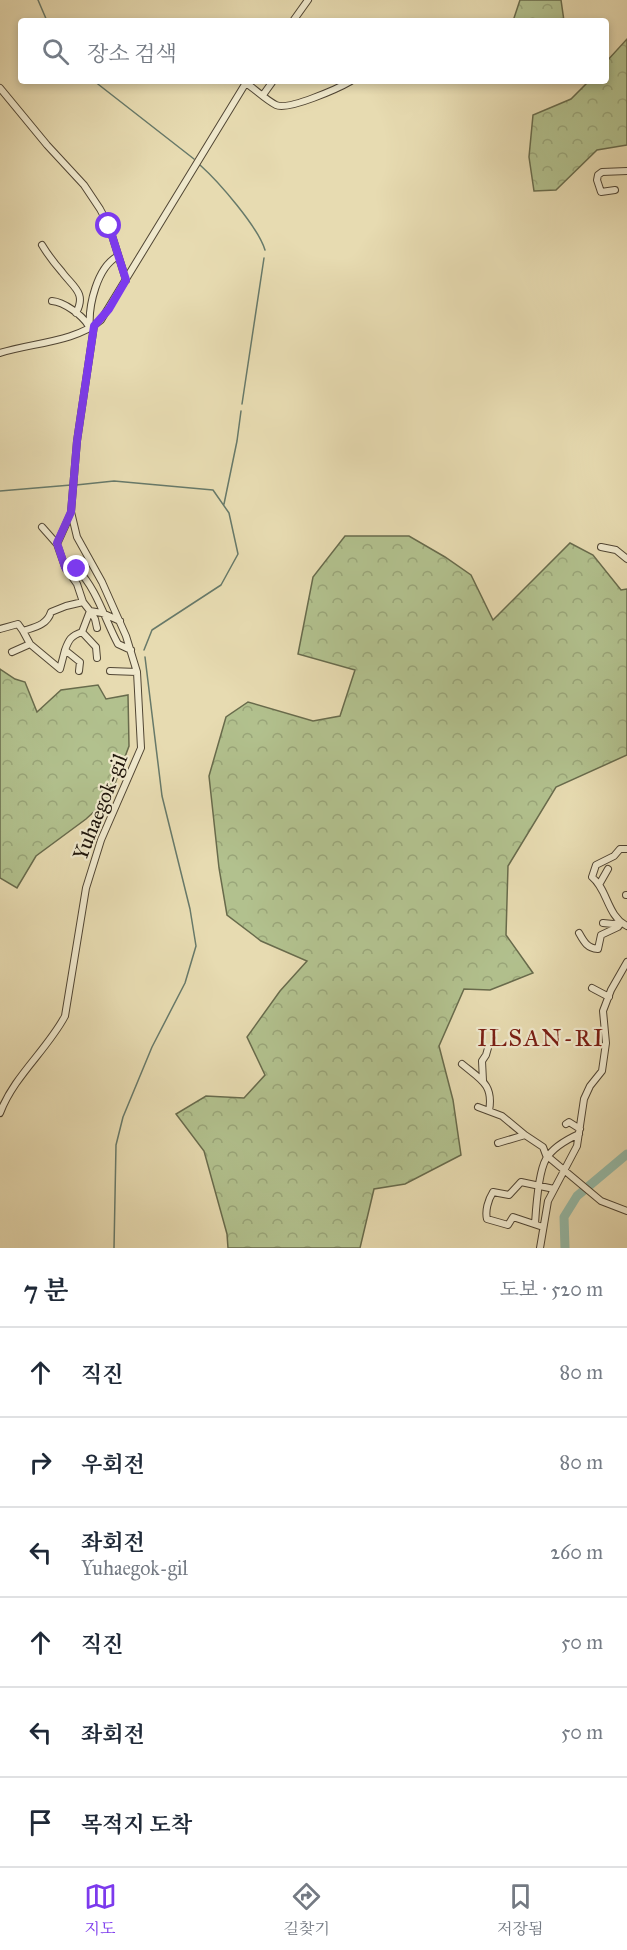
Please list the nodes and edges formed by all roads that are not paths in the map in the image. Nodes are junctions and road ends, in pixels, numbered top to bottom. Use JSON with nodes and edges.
{"nodes":[{"id":1,"x":309,"y":0,"type":"edge"},
{"id":2,"x":295,"y":18,"type":"edge"},
{"id":3,"x":246,"y":84,"type":"edge"},
{"id":4,"x":249,"y":84,"type":"edge"},
{"id":5,"x":271,"y":84,"type":"edge"},
{"id":6,"x":344,"y":84,"type":"edge"},
{"id":7,"x":0,"y":88,"type":"edge"},
{"id":8,"x":263,"y":95,"type":"junction"},
{"id":9,"x":627,"y":171,"type":"edge"},
{"id":10,"x":615,"y":190,"type":"dead end"},
{"id":11,"x":42,"y":245,"type":"dead end"},
{"id":12,"x":118,"y":256,"type":"junction"},
{"id":13,"x":126,"y":280,"type":"junction"},
{"id":14,"x":52,"y":302,"type":"dead end"},
{"id":15,"x":76,"y":314,"type":"junction"},
{"id":16,"x":92,"y":327,"type":"junction"},
{"id":17,"x":0,"y":353,"type":"edge"},
{"id":18,"x":71,"y":512,"type":"junction"},
{"id":19,"x":42,"y":528,"type":"dead end"},
{"id":20,"x":57,"y":543,"type":"junction"},
{"id":21,"x":601,"y":547,"type":"dead end"},
{"id":22,"x":627,"y":558,"type":"edge"},
{"id":23,"x":66,"y":569,"type":"junction"},
{"id":24,"x":83,"y":602,"type":"junction"},
{"id":25,"x":90,"y":610,"type":"junction"},
{"id":26,"x":105,"y":615,"type":"junction"},
{"id":27,"x":120,"y":621,"type":"junction"},
{"id":28,"x":97,"y":628,"type":"dead end"},
{"id":29,"x":0,"y":629,"type":"edge"},
{"id":30,"x":22,"y":631,"type":"junction"},
{"id":31,"x":82,"y":632,"type":"junction"},
{"id":32,"x":30,"y":644,"type":"junction"},
{"id":33,"x":65,"y":650,"type":"junction"},
{"id":34,"x":131,"y":650,"type":"junction"},
{"id":35,"x":12,"y":652,"type":"dead end"},
{"id":36,"x":97,"y":658,"type":"dead end"},
{"id":37,"x":79,"y":671,"type":"dead end"},
{"id":38,"x":110,"y":671,"type":"dead end"},
{"id":39,"x":137,"y":672,"type":"junction"},
{"id":40,"x":627,"y":849,"type":"edge"},
{"id":41,"x":608,"y":868,"type":"dead end"},
{"id":42,"x":600,"y":883,"type":"junction"},
{"id":43,"x":603,"y":922,"type":"dead end"},
{"id":44,"x":624,"y":925,"type":"edge"},
{"id":45,"x":579,"y":933,"type":"dead end"},
{"id":46,"x":627,"y":962,"type":"edge"},
{"id":47,"x":592,"y":988,"type":"dead end"},
{"id":48,"x":609,"y":997,"type":"junction"},
{"id":49,"x":488,"y":1048,"type":"dead end"},
{"id":50,"x":462,"y":1064,"type":"dead end"},
{"id":51,"x":483,"y":1081,"type":"junction"},
{"id":52,"x":0,"y":1094,"type":"edge"},
{"id":53,"x":9,"y":1094,"type":"junction"},
{"id":54,"x":478,"y":1107,"type":"dead end"},
{"id":55,"x":489,"y":1111,"type":"junction"},
{"id":56,"x":0,"y":1113,"type":"edge"},
{"id":57,"x":566,"y":1124,"type":"dead end"},
{"id":58,"x":580,"y":1131,"type":"junction"},
{"id":59,"x":525,"y":1135,"type":"junction"},
{"id":60,"x":498,"y":1143,"type":"dead end"},
{"id":61,"x":549,"y":1156,"type":"junction"},
{"id":62,"x":563,"y":1169,"type":"junction"},
{"id":63,"x":539,"y":1186,"type":"junction"},
{"id":64,"x":554,"y":1189,"type":"junction"},
{"id":65,"x":627,"y":1211,"type":"edge"},
{"id":66,"x":535,"y":1224,"type":"junction"},
{"id":67,"x":543,"y":1227,"type":"junction"},
{"id":68,"x":540,"y":1248,"type":"edge"}],
"edges":[{"from":1,"to":2,"type":"street"},
{"from":3,"to":13,"type":"street"},
{"from":4,"to":8,"type":"street"},
{"from":5,"to":8,"type":"street"},
{"from":6,"to":8,"type":"street"},
{"from":7,"to":12,"type":"street"},
{"from":9,"to":10,"type":"street"},
{"from":11,"to":15,"type":"street"},
{"from":12,"to":13,"type":"street"},
{"from":12,"to":16,"type":"street","name":"Yuhaegok-gil"},
{"from":13,"to":16,"type":"street"},
{"from":14,"to":15,"type":"street"},
{"from":15,"to":16,"type":"street"},
{"from":16,"to":17,"type":"street"},
{"from":16,"to":18,"type":"street","name":"Yuhaegok-gil"},
{"from":18,"to":20,"type":"street"},
{"from":18,"to":27,"type":"street","name":"Yuhaegok-gil"},
{"from":19,"to":20,"type":"street"},
{"from":20,"to":23,"type":"street"},
{"from":21,"to":22,"type":"street"},
{"from":23,"to":24,"type":"street"},
{"from":23,"to":26,"type":"street"},
{"from":24,"to":25,"type":"street"},
{"from":24,"to":30,"type":"street"},
{"from":25,"to":26,"type":"street"},
{"from":25,"to":28,"type":"street"},
{"from":25,"to":31,"type":"street"},
{"from":26,"to":27,"type":"street"},
{"from":26,"to":34,"type":"street"},
{"from":27,"to":34,"type":"street","name":"Yuhaegok-gil"},
{"from":29,"to":30,"type":"street"},
{"from":30,"to":32,"type":"street"},
{"from":31,"to":33,"type":"street"},
{"from":31,"to":36,"type":"street"},
{"from":32,"to":33,"type":"street"},
{"from":32,"to":35,"type":"street"},
{"from":33,"to":37,"type":"street"},
{"from":34,"to":39,"type":"street","name":"Yuhaegok-gil"},
{"from":38,"to":39,"type":"street"},
{"from":39,"to":53,"type":"street","name":"Yuhaegok-gil"},
{"from":40,"to":42,"type":"street"},
{"from":41,"to":42,"type":"street"},
{"from":42,"to":44,"type":"street"},
{"from":43,"to":44,"type":"street"},
{"from":44,"to":45,"type":"street"},
{"from":46,"to":48,"type":"street"},
{"from":47,"to":48,"type":"street"},
{"from":48,"to":58,"type":"street"},
{"from":49,"to":51,"type":"street"},
{"from":50,"to":51,"type":"street"},
{"from":51,"to":55,"type":"street"},
{"from":52,"to":53,"type":"street"},
{"from":53,"to":56,"type":"street","name":"Yuhaegok-gil"},
{"from":54,"to":55,"type":"street"},
{"from":55,"to":59,"type":"street"},
{"from":57,"to":58,"type":"street"},
{"from":58,"to":61,"type":"street"},
{"from":58,"to":62,"type":"street"},
{"from":59,"to":60,"type":"street"},
{"from":59,"to":61,"type":"street"},
{"from":61,"to":62,"type":"street"},
{"from":61,"to":63,"type":"street"},
{"from":62,"to":64,"type":"street"},
{"from":62,"to":65,"type":"street"},
{"from":63,"to":64,"type":"street"},
{"from":63,"to":66,"type":"street"},
{"from":63,"to":66,"type":"street"},
{"from":64,"to":67,"type":"street"},
{"from":66,"to":67,"type":"street"},
{"from":67,"to":68,"type":"street"}]}
